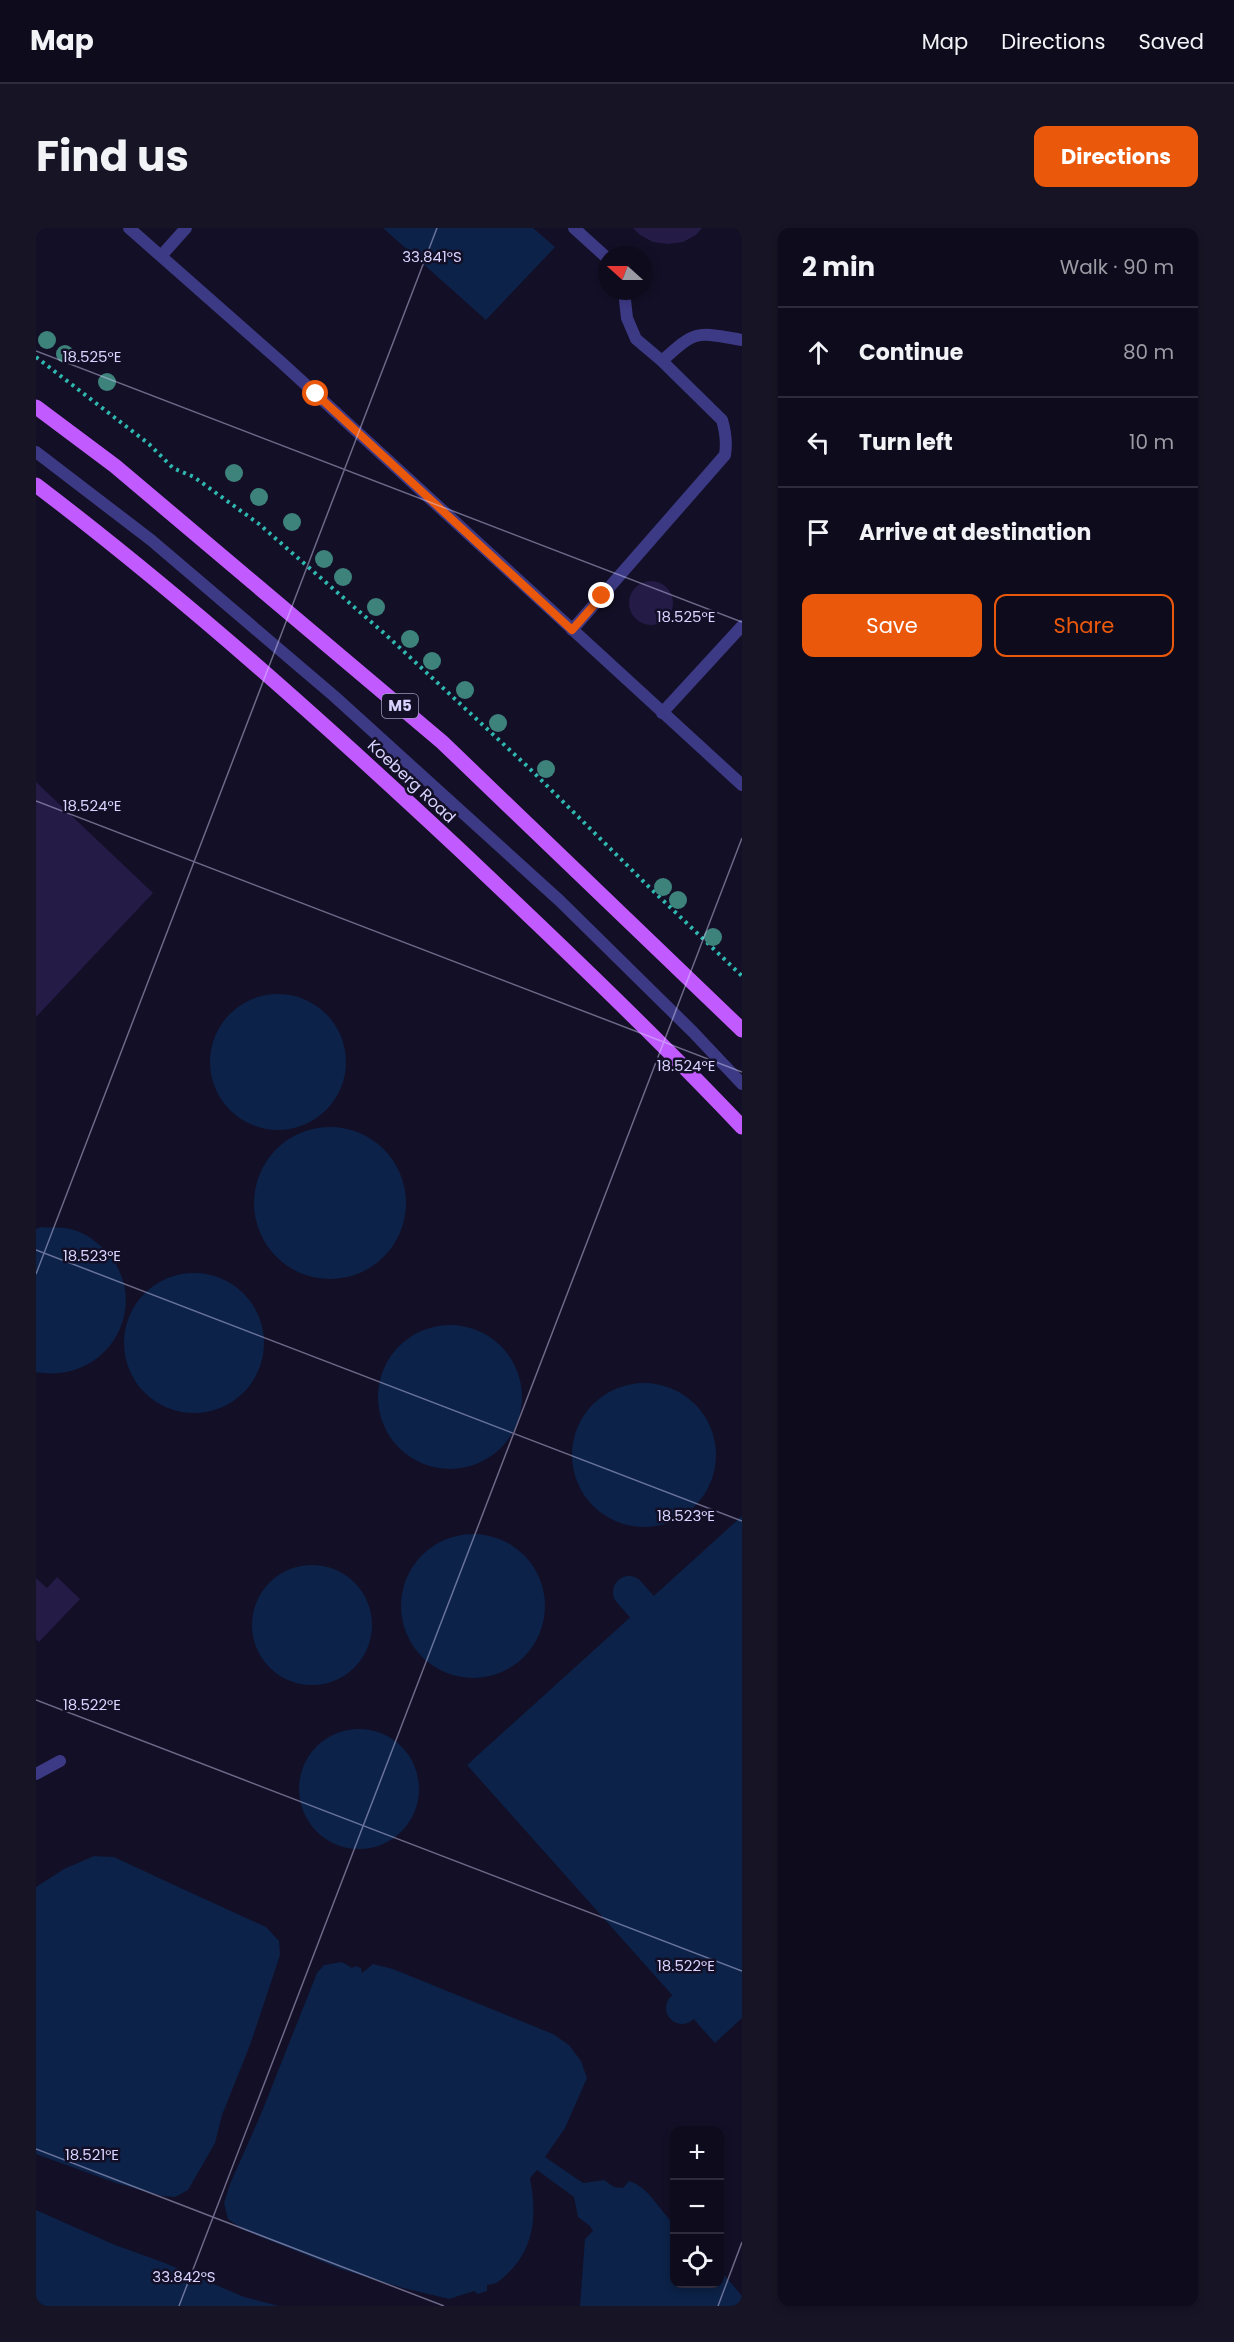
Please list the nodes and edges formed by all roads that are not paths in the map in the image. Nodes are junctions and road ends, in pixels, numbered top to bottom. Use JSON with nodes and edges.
{"nodes":[{"id":1,"x":129,"y":228,"type":"edge"},
{"id":2,"x":186,"y":228,"type":"edge"},
{"id":3,"x":574,"y":228,"type":"edge"},
{"id":4,"x":598,"y":250,"type":"edge"},
{"id":5,"x":161,"y":256,"type":"junction"},
{"id":6,"x":625,"y":300,"type":"edge"},
{"id":7,"x":742,"y":340,"type":"edge"},
{"id":8,"x":662,"y":361,"type":"junction"},
{"id":9,"x":36,"y":407,"type":"edge"},
{"id":10,"x":36,"y":452,"type":"edge"},
{"id":11,"x":36,"y":485,"type":"edge"},
{"id":12,"x":742,"y":626,"type":"edge"},
{"id":13,"x":572,"y":630,"type":"junction"},
{"id":14,"x":662,"y":713,"type":"junction"},
{"id":15,"x":742,"y":784,"type":"edge"},
{"id":16,"x":742,"y":1030,"type":"edge"},
{"id":17,"x":742,"y":1084,"type":"edge"},
{"id":18,"x":742,"y":1127,"type":"edge"},
{"id":19,"x":60,"y":1761,"type":"dead end"},
{"id":20,"x":36,"y":1774,"type":"edge"}],
"edges":[{"from":1,"to":5,"type":"lane"},
{"from":2,"to":5,"type":"lane"},
{"from":3,"to":4,"type":"lane"},
{"from":5,"to":13,"type":"lane"},
{"from":6,"to":8,"type":"lane"},
{"from":7,"to":8,"type":"lane"},
{"from":8,"to":13,"type":"lane"},
{"from":9,"to":16,"type":"main road","number":"M5"},
{"from":10,"to":17,"type":"lane"},
{"from":11,"to":18,"type":"main road","name":"Koeberg Road"},
{"from":12,"to":14,"type":"lane"},
{"from":13,"to":14,"type":"lane"},
{"from":14,"to":15,"type":"lane"},
{"from":19,"to":20,"type":"lane"}]}
